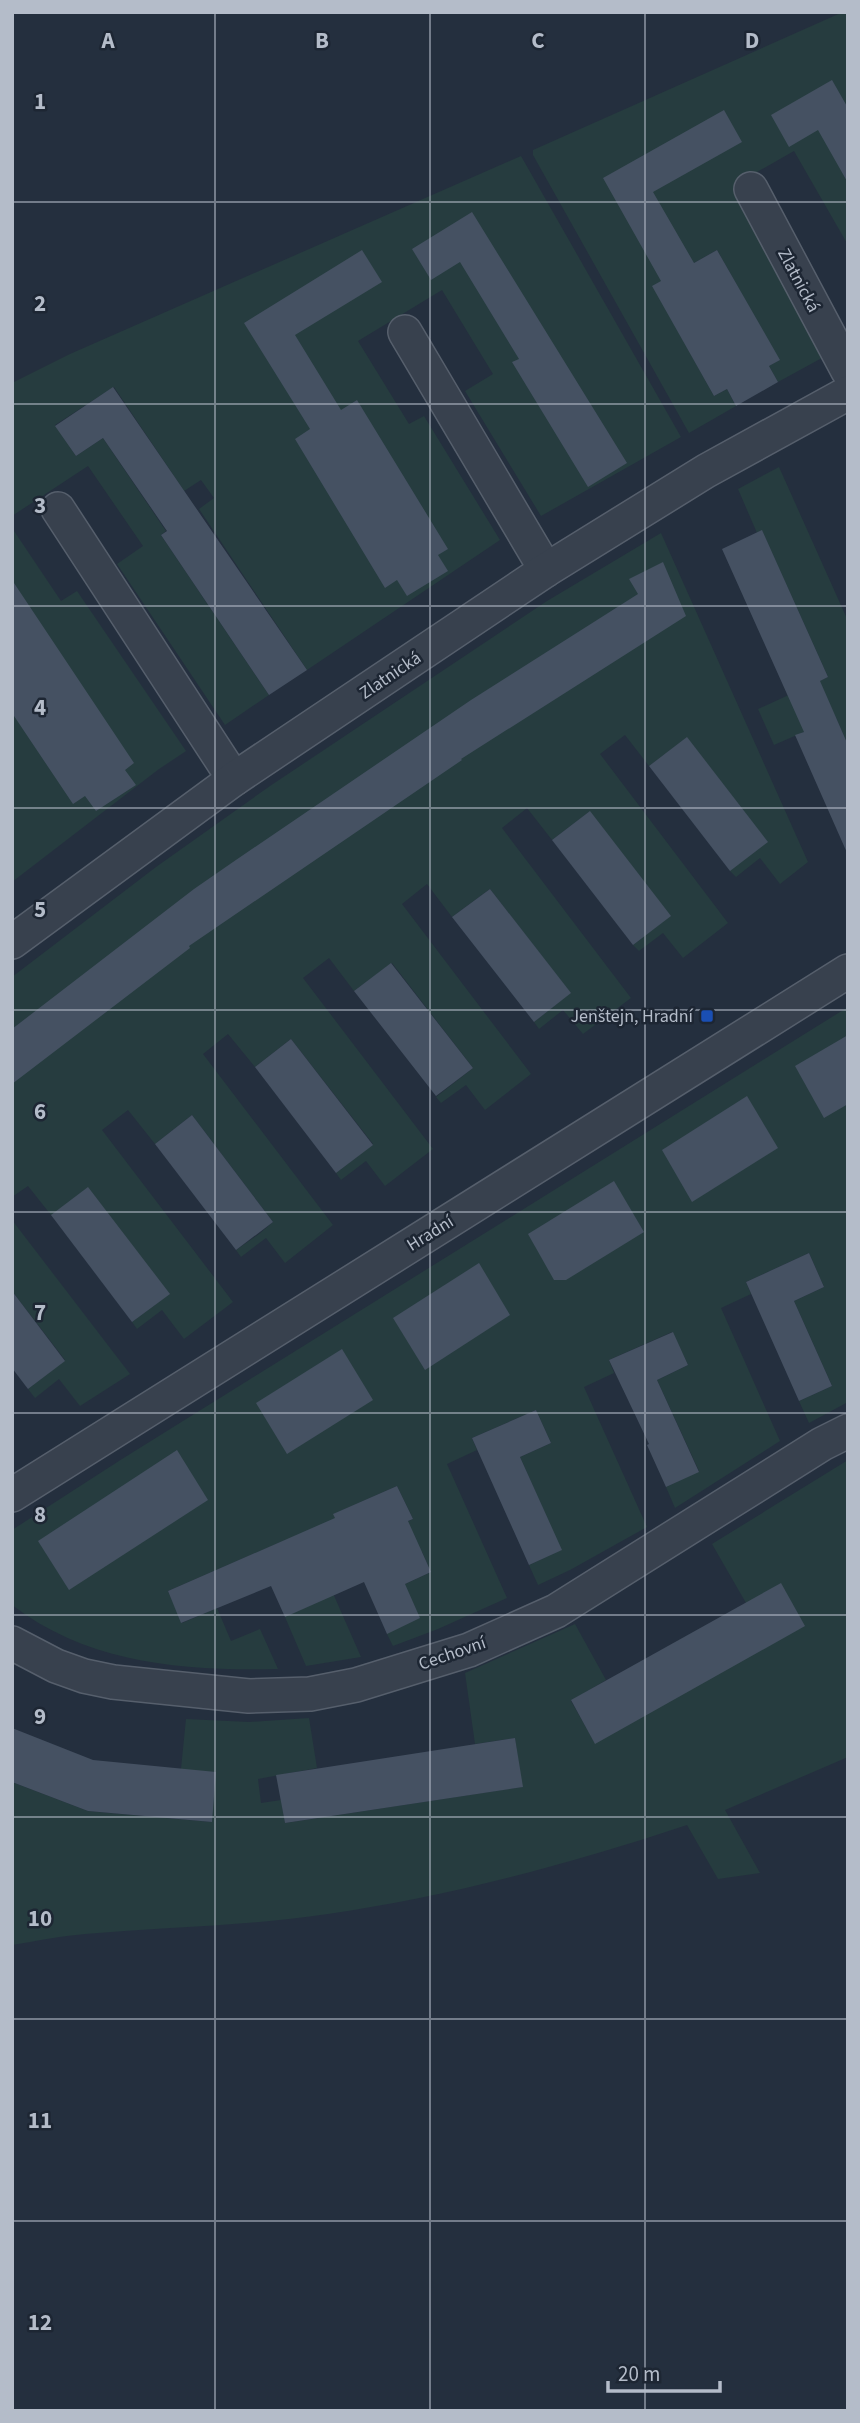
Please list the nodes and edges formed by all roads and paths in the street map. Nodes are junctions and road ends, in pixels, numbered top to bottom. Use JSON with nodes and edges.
{"nodes":[{"id":1,"x":751,"y":189,"type":"dead end"},
{"id":2,"x":405,"y":332,"type":"dead end"},
{"id":3,"x":848,"y":371,"type":"edge"},
{"id":4,"x":848,"y":393,"type":"edge"},
{"id":5,"x":58,"y":509,"type":"dead end"},
{"id":6,"x":546,"y":570,"type":"junction"},
{"id":7,"x":233,"y":779,"type":"junction"},
{"id":8,"x":12,"y":942,"type":"edge"},
{"id":9,"x":848,"y":971,"type":"edge"},
{"id":10,"x":848,"y":1431,"type":"edge"},
{"id":11,"x":12,"y":1495,"type":"edge"},
{"id":12,"x":12,"y":1643,"type":"edge"}],
"edges":[{"from":1,"to":3,"type":"street","name":"Zlatnická"},
{"from":2,"to":6,"type":"street"},
{"from":4,"to":6,"type":"street","name":"Zlatnická"},
{"from":5,"to":7,"type":"street"},
{"from":6,"to":7,"type":"street","name":"Zlatnická"},
{"from":7,"to":8,"type":"street","name":"Zlatnická"},
{"from":9,"to":11,"type":"street","name":"Hradní"},
{"from":10,"to":12,"type":"street","name":"Cechovní"}]}
